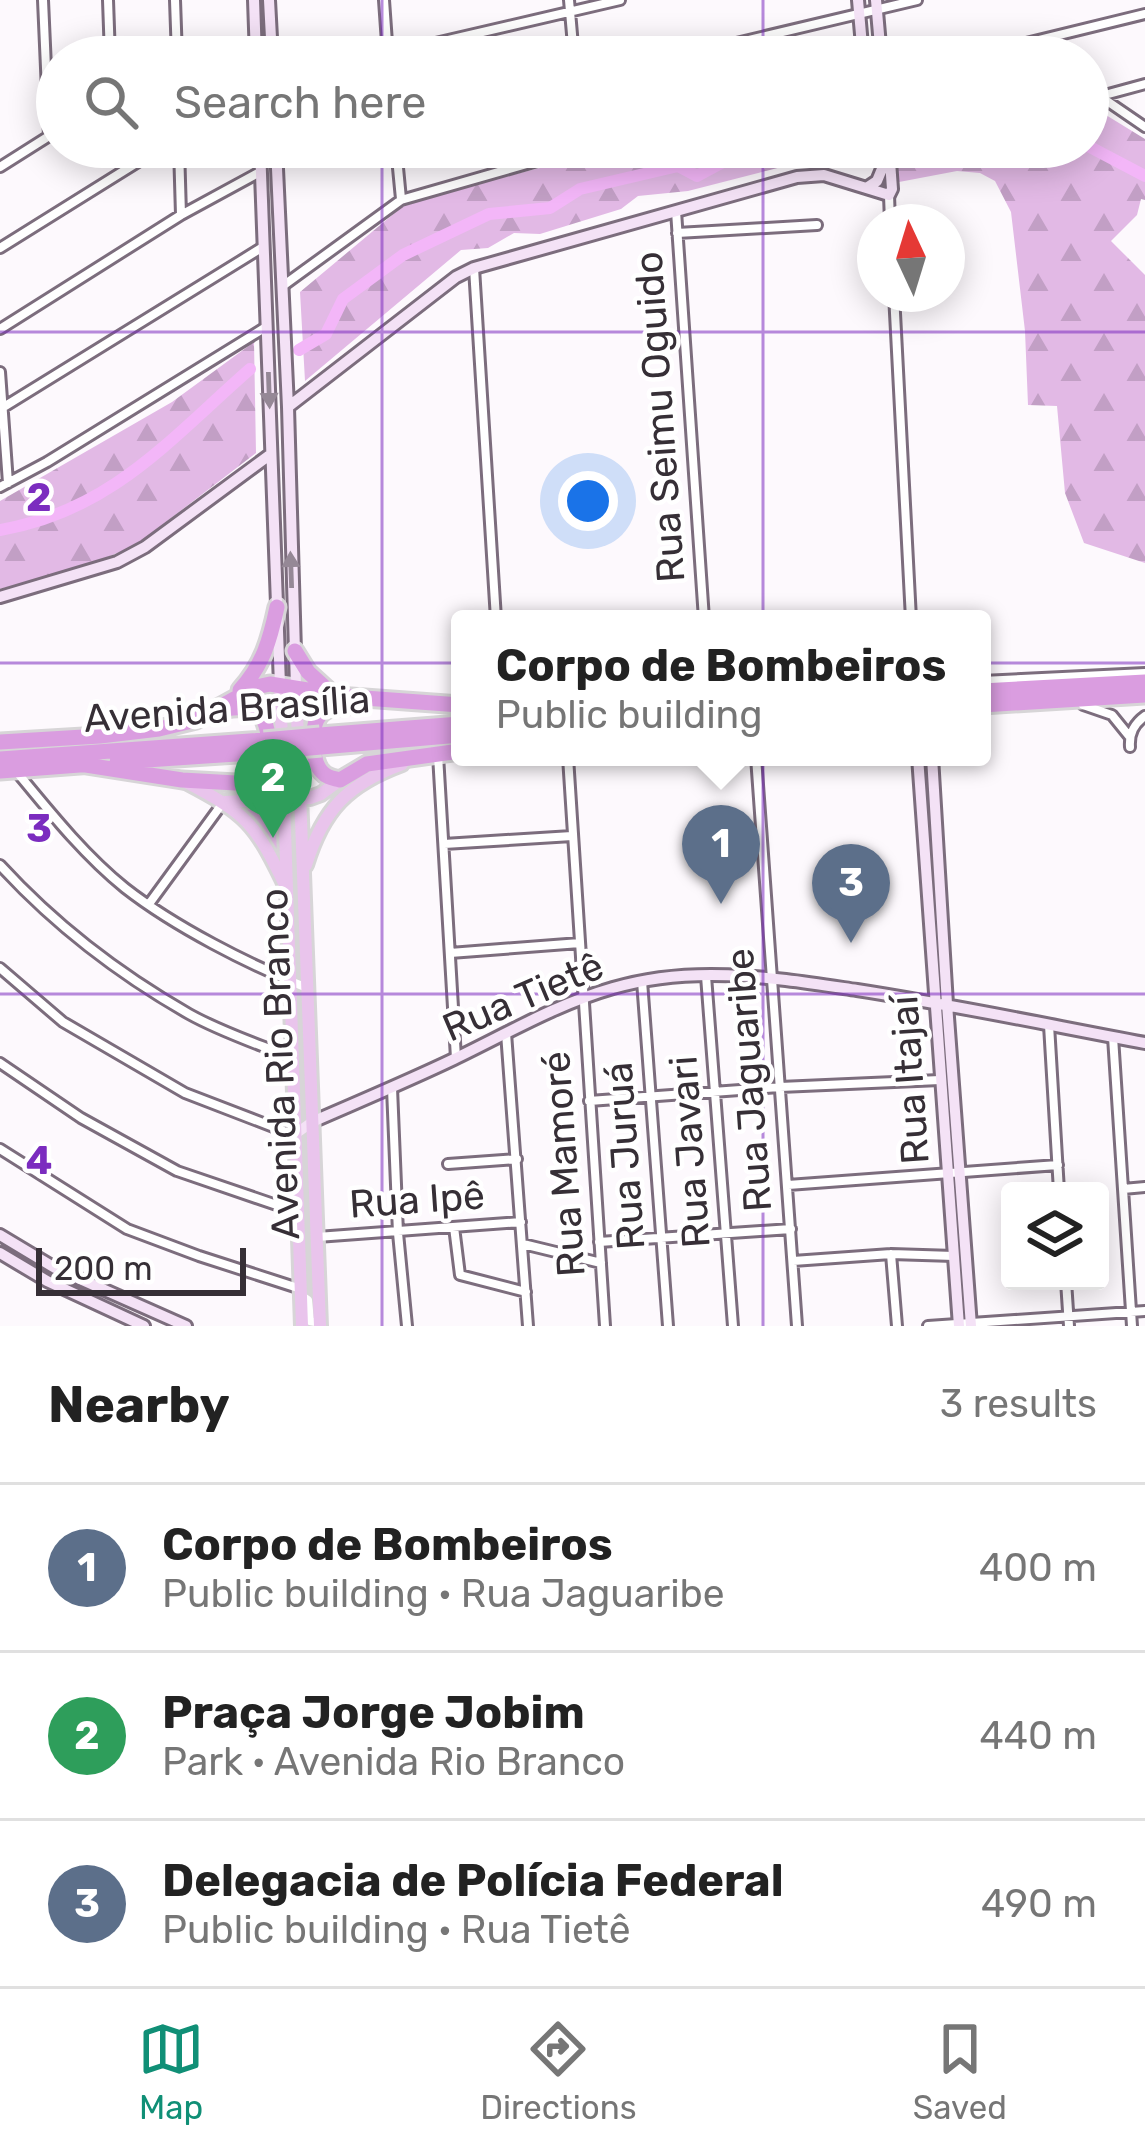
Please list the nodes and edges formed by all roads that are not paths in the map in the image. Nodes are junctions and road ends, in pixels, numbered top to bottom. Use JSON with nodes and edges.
{"nodes":[{"id":1,"x":43,"y":0,"type":"edge"},
{"id":2,"x":108,"y":0,"type":"edge"},
{"id":3,"x":175,"y":0,"type":"edge"},
{"id":4,"x":254,"y":0,"type":"edge"},
{"id":5,"x":269,"y":0,"type":"edge"},
{"id":6,"x":384,"y":0,"type":"edge"},
{"id":7,"x":569,"y":0,"type":"edge"},
{"id":8,"x":620,"y":0,"type":"edge"},
{"id":9,"x":917,"y":0,"type":"edge"},
{"id":10,"x":876,"y":5,"type":"edge"},
{"id":11,"x":858,"y":7,"type":"edge"},
{"id":12,"x":570,"y":12,"type":"junction"},
{"id":13,"x":1145,"y":14,"type":"edge"},
{"id":14,"x":46,"y":36,"type":"edge"},
{"id":15,"x":109,"y":36,"type":"edge"},
{"id":16,"x":176,"y":36,"type":"edge"},
{"id":17,"x":255,"y":36,"type":"edge"},
{"id":18,"x":271,"y":36,"type":"edge"},
{"id":19,"x":387,"y":36,"type":"edge"},
{"id":20,"x":471,"y":36,"type":"edge"},
{"id":21,"x":572,"y":36,"type":"edge"},
{"id":22,"x":753,"y":36,"type":"edge"},
{"id":23,"x":879,"y":36,"type":"edge"},
{"id":24,"x":1057,"y":36,"type":"edge"},
{"id":25,"x":1145,"y":84,"type":"edge"},
{"id":26,"x":1109,"y":94,"type":"edge"},
{"id":27,"x":1109,"y":102,"type":"edge"},
{"id":28,"x":1145,"y":127,"type":"edge"},
{"id":29,"x":36,"y":144,"type":"edge"},
{"id":30,"x":0,"y":167,"type":"edge"},
{"id":31,"x":128,"y":168,"type":"edge"},
{"id":32,"x":180,"y":168,"type":"edge"},
{"id":33,"x":262,"y":168,"type":"edge"},
{"id":34,"x":276,"y":168,"type":"edge"},
{"id":35,"x":398,"y":168,"type":"edge"},
{"id":36,"x":510,"y":168,"type":"edge"},
{"id":37,"x":882,"y":168,"type":"edge"},
{"id":38,"x":885,"y":168,"type":"edge"},
{"id":39,"x":888,"y":168,"type":"edge"},
{"id":40,"x":262,"y":171,"type":"junction"},
{"id":41,"x":277,"y":183,"type":"junction"},
{"id":42,"x":868,"y":188,"type":"junction"},
{"id":43,"x":889,"y":195,"type":"junction"},
{"id":44,"x":400,"y":200,"type":"junction"},
{"id":45,"x":889,"y":204,"type":"edge"},
{"id":46,"x":676,"y":211,"type":"junction"},
{"id":47,"x":181,"y":215,"type":"junction"},
{"id":48,"x":817,"y":225,"type":"dead end"},
{"id":49,"x":677,"y":233,"type":"junction"},
{"id":50,"x":264,"y":247,"type":"junction"},
{"id":51,"x":0,"y":248,"type":"edge"},
{"id":52,"x":474,"y":268,"type":"junction"},
{"id":53,"x":282,"y":286,"type":"junction"},
{"id":54,"x":895,"y":312,"type":"edge"},
{"id":55,"x":267,"y":326,"type":"junction"},
{"id":56,"x":0,"y":329,"type":"edge"},
{"id":57,"x":0,"y":372,"type":"edge"},
{"id":58,"x":288,"y":407,"type":"junction"},
{"id":59,"x":2,"y":408,"type":"edge"},
{"id":60,"x":2,"y":434,"type":"edge"},
{"id":61,"x":271,"y":454,"type":"junction"},
{"id":62,"x":237,"y":480,"type":"junction"},
{"id":63,"x":4,"y":485,"type":"edge"},
{"id":64,"x":272,"y":494,"type":"junction"},
{"id":65,"x":0,"y":597,"type":"edge"},
{"id":66,"x":277,"y":607,"type":"junction"},
{"id":67,"x":495,"y":610,"type":"edge"},
{"id":68,"x":703,"y":610,"type":"edge"},
{"id":69,"x":911,"y":610,"type":"edge"},
{"id":70,"x":295,"y":651,"type":"junction"},
{"id":71,"x":1074,"y":676,"type":"joint"},
{"id":72,"x":1141,"y":679,"type":"edge"},
{"id":73,"x":991,"y":681,"type":"edge"},
{"id":74,"x":288,"y":686,"type":"junction"},
{"id":75,"x":991,"y":690,"type":"edge"},
{"id":76,"x":332,"y":694,"type":"junction"},
{"id":77,"x":1145,"y":695,"type":"edge"},
{"id":78,"x":403,"y":700,"type":"junction"},
{"id":79,"x":1064,"y":700,"type":"junction"},
{"id":80,"x":451,"y":704,"type":"edge"},
{"id":81,"x":220,"y":708,"type":"junction"},
{"id":82,"x":991,"y":708,"type":"edge"},
{"id":83,"x":1145,"y":716,"type":"edge"},
{"id":84,"x":451,"y":725,"type":"edge"},
{"id":85,"x":451,"y":735,"type":"edge"},
{"id":86,"x":321,"y":741,"type":"junction"},
{"id":87,"x":264,"y":746,"type":"junction"},
{"id":88,"x":0,"y":751,"type":"edge"},
{"id":89,"x":451,"y":752,"type":"edge"},
{"id":90,"x":435,"y":754,"type":"junction"},
{"id":91,"x":86,"y":765,"type":"junction"},
{"id":92,"x":568,"y":766,"type":"edge"},
{"id":93,"x":757,"y":766,"type":"edge"},
{"id":94,"x":919,"y":766,"type":"edge"},
{"id":95,"x":932,"y":766,"type":"edge"},
{"id":96,"x":7,"y":770,"type":"edge"},
{"id":97,"x":182,"y":780,"type":"junction"},
{"id":98,"x":340,"y":780,"type":"junction"},
{"id":99,"x":301,"y":799,"type":"junction"},
{"id":100,"x":285,"y":800,"type":"junction"},
{"id":101,"x":224,"y":802,"type":"junction"},
{"id":102,"x":572,"y":836,"type":"junction"},
{"id":103,"x":444,"y":844,"type":"junction"},
{"id":104,"x":0,"y":865,"type":"edge"},
{"id":105,"x":302,"y":878,"type":"junction"},
{"id":106,"x":288,"y":891,"type":"junction"},
{"id":107,"x":149,"y":904,"type":"junction"},
{"id":108,"x":581,"y":943,"type":"junction"},
{"id":109,"x":450,"y":953,"type":"junction"},
{"id":110,"x":0,"y":968,"type":"edge"},
{"id":111,"x":706,"y":974,"type":"junction"},
{"id":112,"x":771,"y":977,"type":"junction"},
{"id":113,"x":290,"y":981,"type":"junction"},
{"id":114,"x":642,"y":981,"type":"junction"},
{"id":115,"x":307,"y":988,"type":"junction"},
{"id":116,"x":584,"y":998,"type":"junction"},
{"id":117,"x":941,"y":1003,"type":"junction"},
{"id":118,"x":1049,"y":1024,"type":"junction"},
{"id":119,"x":506,"y":1031,"type":"junction"},
{"id":120,"x":1113,"y":1037,"type":"junction"},
{"id":121,"x":1145,"y":1042,"type":"edge"},
{"id":122,"x":292,"y":1058,"type":"junction"},
{"id":123,"x":456,"y":1058,"type":"junction"},
{"id":124,"x":0,"y":1063,"type":"edge"},
{"id":125,"x":940,"y":1080,"type":"junction"},
{"id":126,"x":392,"y":1087,"type":"junction"},
{"id":127,"x":780,"y":1087,"type":"junction"},
{"id":128,"x":716,"y":1093,"type":"junction"},
{"id":129,"x":651,"y":1096,"type":"junction"},
{"id":130,"x":589,"y":1100,"type":"junction"},
{"id":131,"x":312,"y":1122,"type":"junction"},
{"id":132,"x":294,"y":1135,"type":"junction"},
{"id":133,"x":0,"y":1149,"type":"edge"},
{"id":134,"x":517,"y":1160,"type":"junction"},
{"id":135,"x":448,"y":1164,"type":"dead end"},
{"id":136,"x":1058,"y":1165,"type":"junction"},
{"id":137,"x":961,"y":1172,"type":"junction"},
{"id":138,"x":947,"y":1173,"type":"junction"},
{"id":139,"x":1059,"y":1182,"type":"edge"},
{"id":140,"x":788,"y":1185,"type":"junction"},
{"id":141,"x":1145,"y":1187,"type":"edge"},
{"id":142,"x":1123,"y":1189,"type":"junction"},
{"id":143,"x":297,"y":1212,"type":"junction"},
{"id":144,"x":521,"y":1222,"type":"junction"},
{"id":145,"x":454,"y":1227,"type":"junction"},
{"id":146,"x":791,"y":1229,"type":"junction"},
{"id":147,"x":398,"y":1233,"type":"junction"},
{"id":148,"x":727,"y":1234,"type":"junction"},
{"id":149,"x":0,"y":1235,"type":"edge"},
{"id":150,"x":317,"y":1237,"type":"junction"},
{"id":151,"x":661,"y":1238,"type":"junction"},
{"id":152,"x":599,"y":1242,"type":"junction"},
{"id":153,"x":523,"y":1244,"type":"junction"},
{"id":154,"x":0,"y":1252,"type":"edge"},
{"id":155,"x":891,"y":1253,"type":"junction"},
{"id":156,"x":954,"y":1256,"type":"junction"},
{"id":157,"x":793,"y":1261,"type":"junction"},
{"id":158,"x":601,"y":1263,"type":"junction"},
{"id":159,"x":55,"y":1268,"type":"junction"},
{"id":160,"x":47,"y":1281,"type":"junction"},
{"id":161,"x":1067,"y":1290,"type":"edge"},
{"id":162,"x":301,"y":1292,"type":"junction"},
{"id":163,"x":526,"y":1292,"type":"junction"},
{"id":164,"x":1145,"y":1311,"type":"edge"},
{"id":165,"x":1131,"y":1312,"type":"junction"},
{"id":166,"x":1069,"y":1321,"type":"edge"},
{"id":167,"x":168,"y":1323,"type":"edge"},
{"id":168,"x":320,"y":1324,"type":"edge"},
{"id":169,"x":965,"y":1325,"type":"edge"},
{"id":170,"x":144,"y":1326,"type":"edge"},
{"id":171,"x":186,"y":1326,"type":"edge"},
{"id":172,"x":302,"y":1326,"type":"edge"},
{"id":173,"x":336,"y":1326,"type":"edge"},
{"id":174,"x":406,"y":1326,"type":"edge"},
{"id":175,"x":528,"y":1326,"type":"edge"},
{"id":176,"x":604,"y":1326,"type":"edge"},
{"id":177,"x":668,"y":1326,"type":"edge"},
{"id":178,"x":733,"y":1326,"type":"edge"},
{"id":179,"x":797,"y":1326,"type":"edge"},
{"id":180,"x":897,"y":1326,"type":"edge"},
{"id":181,"x":928,"y":1326,"type":"edge"},
{"id":182,"x":1132,"y":1326,"type":"edge"}],
"edges":[{"from":1,"to":14,"type":"street"},
{"from":2,"to":15,"type":"street"},
{"from":3,"to":16,"type":"street"},
{"from":4,"to":17,"type":"street"},
{"from":5,"to":18,"type":"street"},
{"from":6,"to":19,"type":"street"},
{"from":7,"to":12,"type":"street"},
{"from":8,"to":12,"type":"street"},
{"from":9,"to":10,"type":"street"},
{"from":10,"to":11,"type":"street"},
{"from":10,"to":23,"type":"street"},
{"from":11,"to":22,"type":"street"},
{"from":12,"to":20,"type":"street"},
{"from":12,"to":21,"type":"street"},
{"from":13,"to":24,"type":"street"},
{"from":25,"to":26,"type":"street"},
{"from":27,"to":28,"type":"street"},
{"from":29,"to":30,"type":"street"},
{"from":31,"to":51,"type":"street"},
{"from":32,"to":47,"type":"street"},
{"from":33,"to":40,"type":"street"},
{"from":34,"to":41,"type":"street"},
{"from":35,"to":44,"type":"street"},
{"from":36,"to":44,"type":"street"},
{"from":37,"to":42,"type":"street"},
{"from":38,"to":43,"type":"street"},
{"from":39,"to":43,"type":"street"},
{"from":40,"to":41,"type":"street"},
{"from":40,"to":47,"type":"street"},
{"from":40,"to":50,"type":"street"},
{"from":41,"to":53,"type":"street"},
{"from":42,"to":43,"type":"street"},
{"from":42,"to":46,"type":"street"},
{"from":43,"to":45,"type":"street"},
{"from":44,"to":53,"type":"street"},
{"from":46,"to":49,"type":"street","name":"Rua Seimu Oguido"},
{"from":46,"to":52,"type":"street"},
{"from":47,"to":56,"type":"street"},
{"from":48,"to":49,"type":"street"},
{"from":49,"to":68,"type":"street","name":"Rua Seimu Oguido"},
{"from":50,"to":55,"type":"street"},
{"from":50,"to":59,"type":"street"},
{"from":52,"to":58,"type":"street"},
{"from":52,"to":67,"type":"street"},
{"from":53,"to":58,"type":"street"},
{"from":54,"to":69,"type":"street"},
{"from":55,"to":61,"type":"street","one_way":true},
{"from":55,"to":63,"type":"street"},
{"from":57,"to":59,"type":"street"},
{"from":70,"to":58,"type":"street","one_way":true},
{"from":59,"to":60,"type":"street"},
{"from":60,"to":63,"type":"street"},
{"from":61,"to":62,"type":"street"},
{"from":61,"to":64,"type":"street"},
{"from":62,"to":64,"type":"street"},
{"from":62,"to":65,"type":"street"},
{"from":64,"to":66,"type":"street"},
{"from":66,"to":74,"type":"street"},
{"from":66,"to":81,"type":"highway"},
{"from":70,"to":74,"type":"street"},
{"from":70,"to":76,"type":"highway"},
{"from":71,"to":72,"type":"highway"},
{"from":71,"to":73,"type":"street"},
{"from":72,"to":75,"type":"highway"},
{"from":74,"to":76,"type":"highway"},
{"from":74,"to":81,"type":"highway"},
{"from":74,"to":99,"type":"main road","name":"Avenida Rio Branco"},
{"from":74,"to":100,"type":"main road","name":"Avenida Rio Branco"},
{"from":76,"to":78,"type":"highway"},
{"from":77,"to":79,"type":"highway"},
{"from":78,"to":80,"type":"highway"},
{"from":78,"to":98,"type":"highway"},
{"from":79,"to":82,"type":"highway"},
{"from":79,"to":83,"type":"street"},
{"from":81,"to":88,"type":"highway"},
{"from":81,"to":97,"type":"highway"},
{"from":84,"to":86,"type":"highway","name":"Avenida Brasília"},
{"from":85,"to":86,"type":"highway","name":"Avenida Brasília"},
{"from":86,"to":87,"type":"highway","name":"Avenida Brasília","bridge":true},
{"from":87,"to":88,"type":"highway","name":"Avenida Brasília"},
{"from":87,"to":91,"type":"highway","name":"Avenida Brasília"},
{"from":89,"to":90,"type":"highway"},
{"from":90,"to":98,"type":"highway"},
{"from":90,"to":103,"type":"street"},
{"from":90,"to":105,"type":"main road"},
{"from":91,"to":96,"type":"highway","name":"Avenida Brasília"},
{"from":91,"to":97,"type":"highway"},
{"from":92,"to":102,"type":"street","name":"Rua Mamoré"},
{"from":93,"to":112,"type":"street","name":"Rua Jaguaribe"},
{"from":94,"to":117,"type":"street","name":"Rua Itajaí"},
{"from":95,"to":117,"type":"street","name":"Rua Itajaí"},
{"from":96,"to":107,"type":"street"},
{"from":97,"to":101,"type":"main road"},
{"from":98,"to":99,"type":"main road"},
{"from":99,"to":100,"type":"main road"},
{"from":99,"to":105,"type":"main road","name":"Avenida Rio Branco"},
{"from":100,"to":101,"type":"main road"},
{"from":100,"to":106,"type":"main road","name":"Avenida Rio Branco"},
{"from":101,"to":106,"type":"main road"},
{"from":101,"to":107,"type":"street"},
{"from":102,"to":103,"type":"street"},
{"from":102,"to":108,"type":"street","name":"Rua Mamoré"},
{"from":103,"to":109,"type":"street"},
{"from":104,"to":122,"type":"street"},
{"from":105,"to":115,"type":"main road","name":"Avenida Rio Branco"},
{"from":106,"to":113,"type":"main road","name":"Avenida Rio Branco"},
{"from":107,"to":113,"type":"street"},
{"from":108,"to":109,"type":"street"},
{"from":108,"to":116,"type":"street","name":"Rua Mamoré"},
{"from":109,"to":123,"type":"street"},
{"from":110,"to":132,"type":"street"},
{"from":111,"to":112,"type":"street","name":"Rua Tietê"},
{"from":111,"to":114,"type":"street","name":"Rua Tietê"},
{"from":111,"to":128,"type":"street","name":"Rua Javari"},
{"from":112,"to":117,"type":"street","name":"Rua Tietê"},
{"from":112,"to":127,"type":"street","name":"Rua Jaguaribe"},
{"from":113,"to":115,"type":"street"},
{"from":113,"to":122,"type":"main road","name":"Avenida Rio Branco"},
{"from":114,"to":116,"type":"street","name":"Rua Tietê"},
{"from":114,"to":129,"type":"street","name":"Rua Juruá"},
{"from":115,"to":131,"type":"main road","name":"Avenida Rio Branco"},
{"from":116,"to":119,"type":"street","name":"Rua Tietê"},
{"from":116,"to":130,"type":"street","name":"Rua Mamoré"},
{"from":117,"to":118,"type":"street","name":"Rua Tietê"},
{"from":117,"to":125,"type":"street","name":"Rua Itajaí"},
{"from":117,"to":137,"type":"street","name":"Rua Itajaí"},
{"from":118,"to":120,"type":"street","name":"Rua Tietê"},
{"from":118,"to":136,"type":"street"},
{"from":119,"to":123,"type":"street","name":"Rua Tietê"},
{"from":119,"to":134,"type":"street"},
{"from":120,"to":121,"type":"street","name":"Rua Tietê"},
{"from":120,"to":142,"type":"street"},
{"from":122,"to":132,"type":"main road","name":"Avenida Rio Branco"},
{"from":123,"to":126,"type":"street","name":"Rua Tietê"},
{"from":124,"to":143,"type":"street"},
{"from":125,"to":127,"type":"street"},
{"from":125,"to":138,"type":"street","name":"Rua Itajaí"},
{"from":126,"to":131,"type":"street","name":"Rua Tietê"},
{"from":126,"to":147,"type":"street"},
{"from":127,"to":128,"type":"street"},
{"from":127,"to":140,"type":"street","name":"Rua Jaguaribe"},
{"from":128,"to":129,"type":"street"},
{"from":128,"to":148,"type":"street","name":"Rua Javari"},
{"from":129,"to":130,"type":"street"},
{"from":129,"to":151,"type":"street","name":"Rua Juruá"},
{"from":130,"to":152,"type":"street","name":"Rua Mamoré"},
{"from":131,"to":132,"type":"street","name":"Rua Tietê"},
{"from":131,"to":150,"type":"main road","name":"Avenida Rio Branco"},
{"from":132,"to":143,"type":"main road","name":"Avenida Rio Branco"},
{"from":133,"to":162,"type":"street"},
{"from":134,"to":135,"type":"street"},
{"from":134,"to":144,"type":"street"},
{"from":136,"to":137,"type":"street"},
{"from":136,"to":139,"type":"street"},
{"from":137,"to":138,"type":"street"},
{"from":137,"to":169,"type":"street","name":"Rua Itajaí"},
{"from":138,"to":140,"type":"street"},
{"from":138,"to":156,"type":"street","name":"Rua Itajaí"},
{"from":140,"to":146,"type":"street","name":"Rua Jaguaribe"},
{"from":141,"to":142,"type":"street"},
{"from":142,"to":165,"type":"street"},
{"from":143,"to":162,"type":"main road","name":"Avenida Rio Branco"},
{"from":144,"to":145,"type":"street","name":"Rua Ipê"},
{"from":144,"to":153,"type":"street"},
{"from":145,"to":147,"type":"street","name":"Rua Ipê"},
{"from":145,"to":163,"type":"street"},
{"from":146,"to":148,"type":"street"},
{"from":146,"to":157,"type":"street","name":"Rua Jaguaribe"},
{"from":147,"to":150,"type":"street","name":"Rua Ipê"},
{"from":147,"to":174,"type":"street"},
{"from":148,"to":151,"type":"street"},
{"from":148,"to":178,"type":"street","name":"Rua Javari"},
{"from":149,"to":159,"type":"street"},
{"from":150,"to":168,"type":"main road","name":"Avenida Rio Branco"},
{"from":151,"to":152,"type":"street"},
{"from":151,"to":177,"type":"street","name":"Rua Juruá"},
{"from":152,"to":158,"type":"street","name":"Rua Mamoré"},
{"from":153,"to":158,"type":"street"},
{"from":153,"to":163,"type":"street"},
{"from":154,"to":160,"type":"street"},
{"from":155,"to":156,"type":"street"},
{"from":155,"to":157,"type":"street"},
{"from":155,"to":180,"type":"street"},
{"from":156,"to":169,"type":"street","name":"Rua Itajaí"},
{"from":157,"to":179,"type":"street","name":"Rua Jaguaribe"},
{"from":158,"to":176,"type":"street","name":"Rua Mamoré"},
{"from":159,"to":160,"type":"street"},
{"from":159,"to":167,"type":"street"},
{"from":160,"to":170,"type":"street"},
{"from":161,"to":166,"type":"street"},
{"from":162,"to":168,"type":"street"},
{"from":162,"to":172,"type":"main road","name":"Avenida Rio Branco"},
{"from":163,"to":175,"type":"street"},
{"from":164,"to":165,"type":"street"},
{"from":165,"to":166,"type":"street"},
{"from":165,"to":182,"type":"street"},
{"from":166,"to":169,"type":"street"},
{"from":167,"to":171,"type":"street"},
{"from":168,"to":173,"type":"street"},
{"from":169,"to":181,"type":"street"}]}
